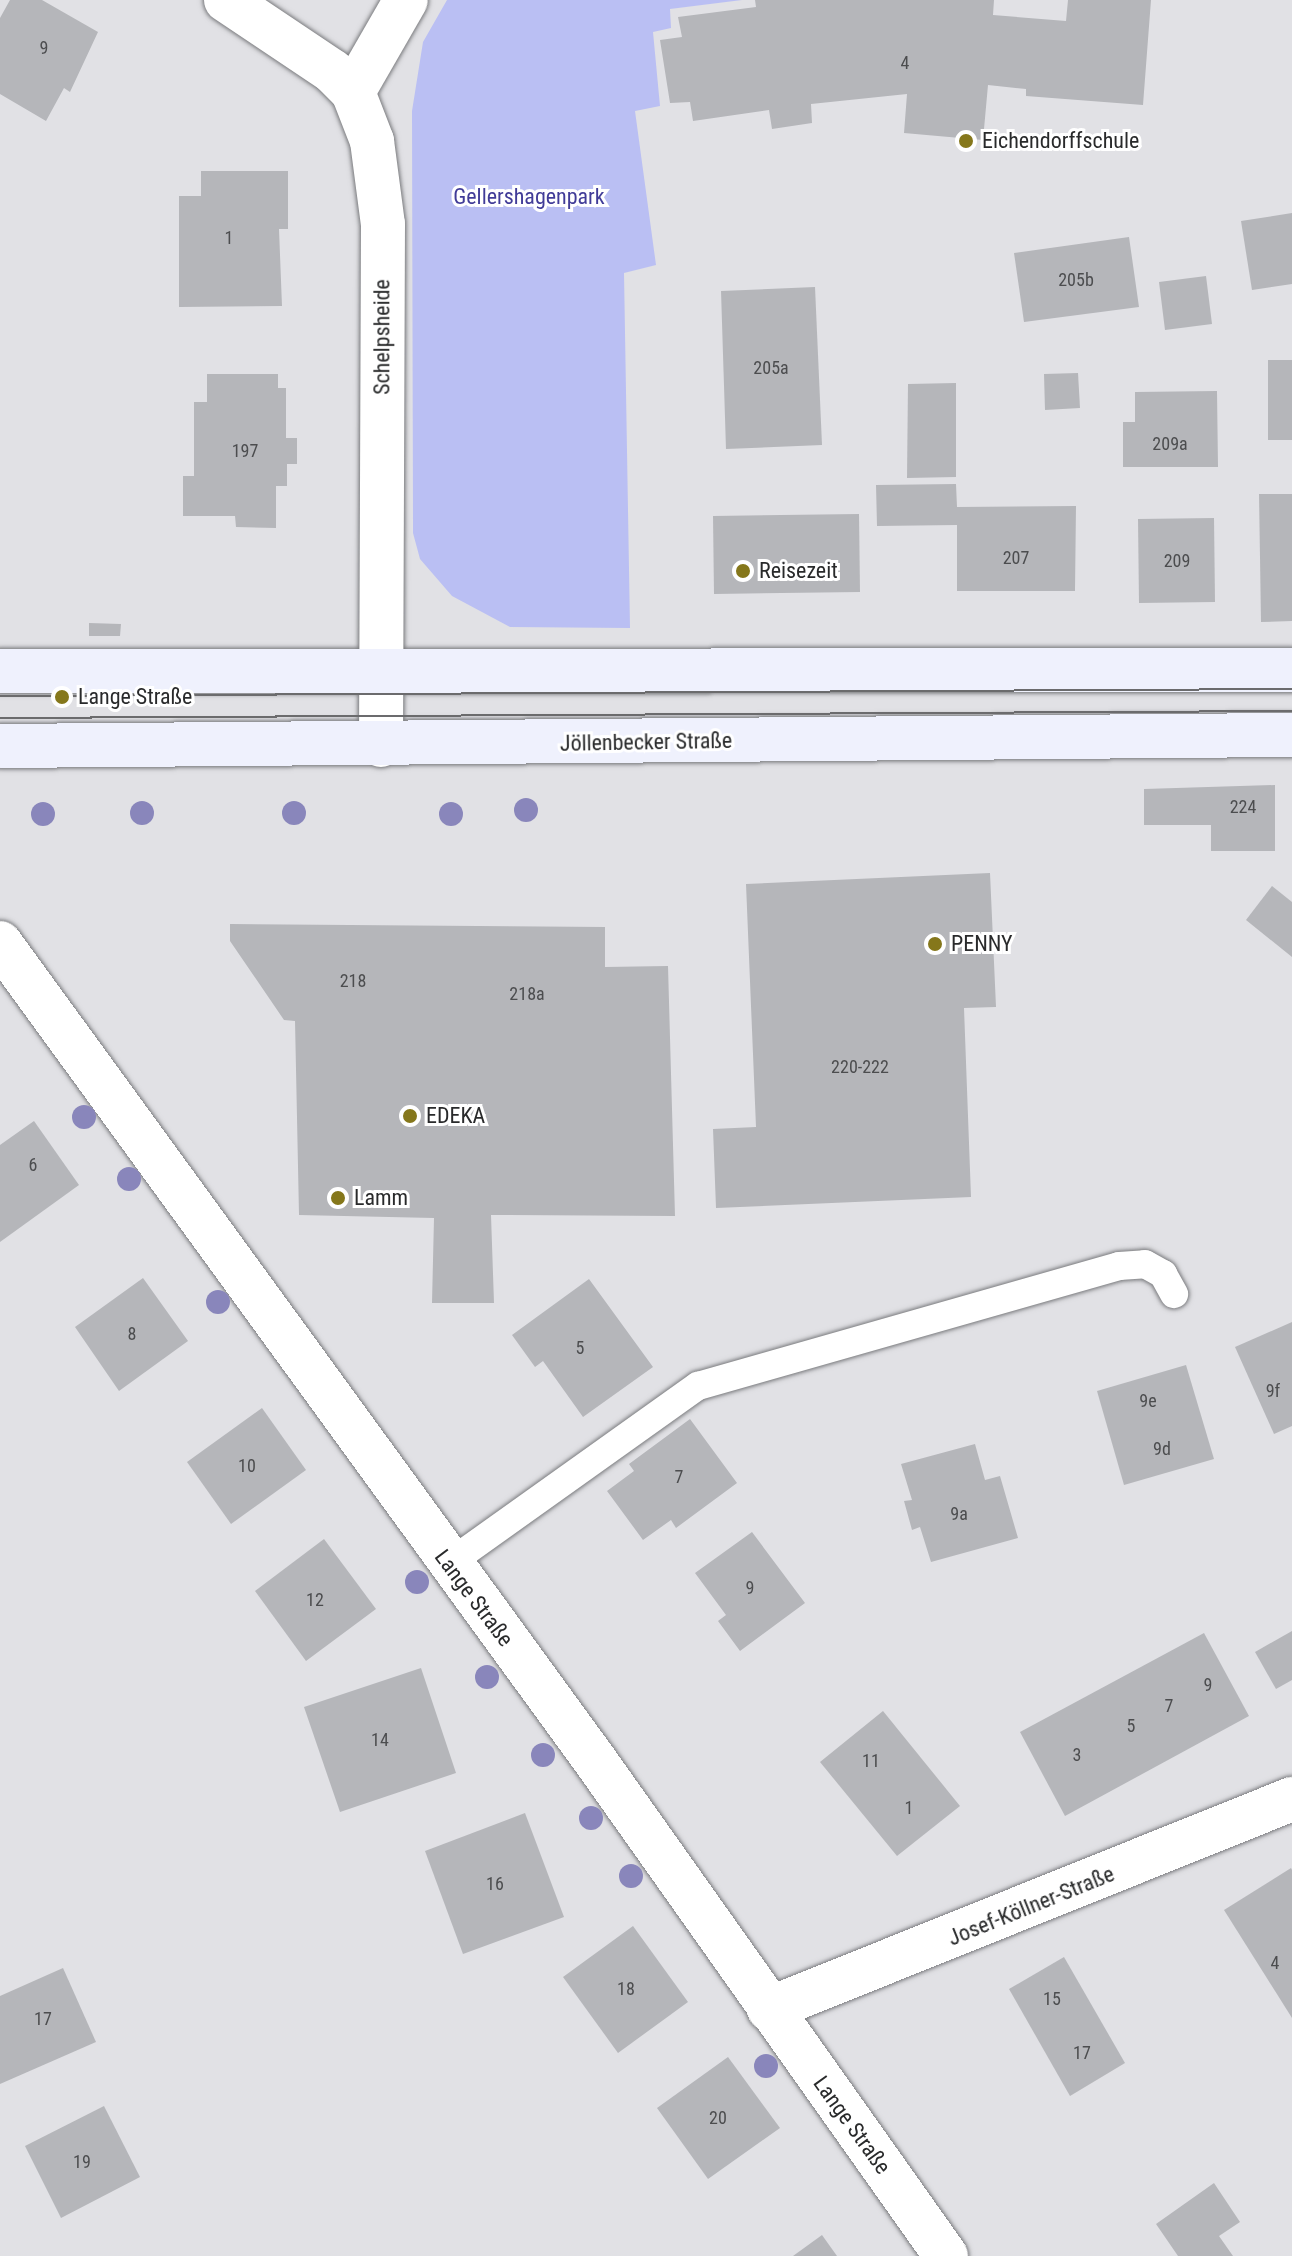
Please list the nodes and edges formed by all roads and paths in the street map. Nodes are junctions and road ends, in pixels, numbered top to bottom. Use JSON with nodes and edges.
{"nodes":[{"id":1,"x":226,"y":0,"type":"edge"},
{"id":2,"x":406,"y":0,"type":"edge"},
{"id":3,"x":353,"y":92,"type":"junction"},
{"id":4,"x":381,"y":670,"type":"junction"},
{"id":5,"x":1292,"y":670,"type":"edge"},
{"id":6,"x":0,"y":671,"type":"edge"},
{"id":7,"x":1292,"y":735,"type":"edge"},
{"id":8,"x":381,"y":745,"type":"junction"},
{"id":9,"x":0,"y":746,"type":"edge"},
{"id":10,"x":0,"y":943,"type":"edge"},
{"id":11,"x":1174,"y":1294,"type":"dead end"},
{"id":12,"x":448,"y":1564,"type":"junction"},
{"id":13,"x":1292,"y":1799,"type":"edge"},
{"id":14,"x":769,"y":2009,"type":"junction"},
{"id":15,"x":946,"y":2256,"type":"edge"}],
"edges":[{"from":1,"to":3,"type":"street","name":"Schelpsheide"},
{"from":2,"to":3,"type":"street"},
{"from":3,"to":4,"type":"street","name":"Schelpsheide"},
{"from":4,"to":5,"type":"main road"},
{"from":4,"to":6,"type":"main road"},
{"from":4,"to":8,"type":"street","name":"Schelpsheide"},
{"from":7,"to":8,"type":"main road","name":"Jöllenbecker Straße"},
{"from":8,"to":9,"type":"main road","name":"Jöllenbecker Straße"},
{"from":10,"to":12,"type":"street","name":"Lange Straße"},
{"from":11,"to":12,"type":"lane"},
{"from":12,"to":14,"type":"street","name":"Lange Straße"},
{"from":13,"to":14,"type":"street","name":"Josef-Köllner-Straße"},
{"from":14,"to":15,"type":"street","name":"Lange Straße"}]}
